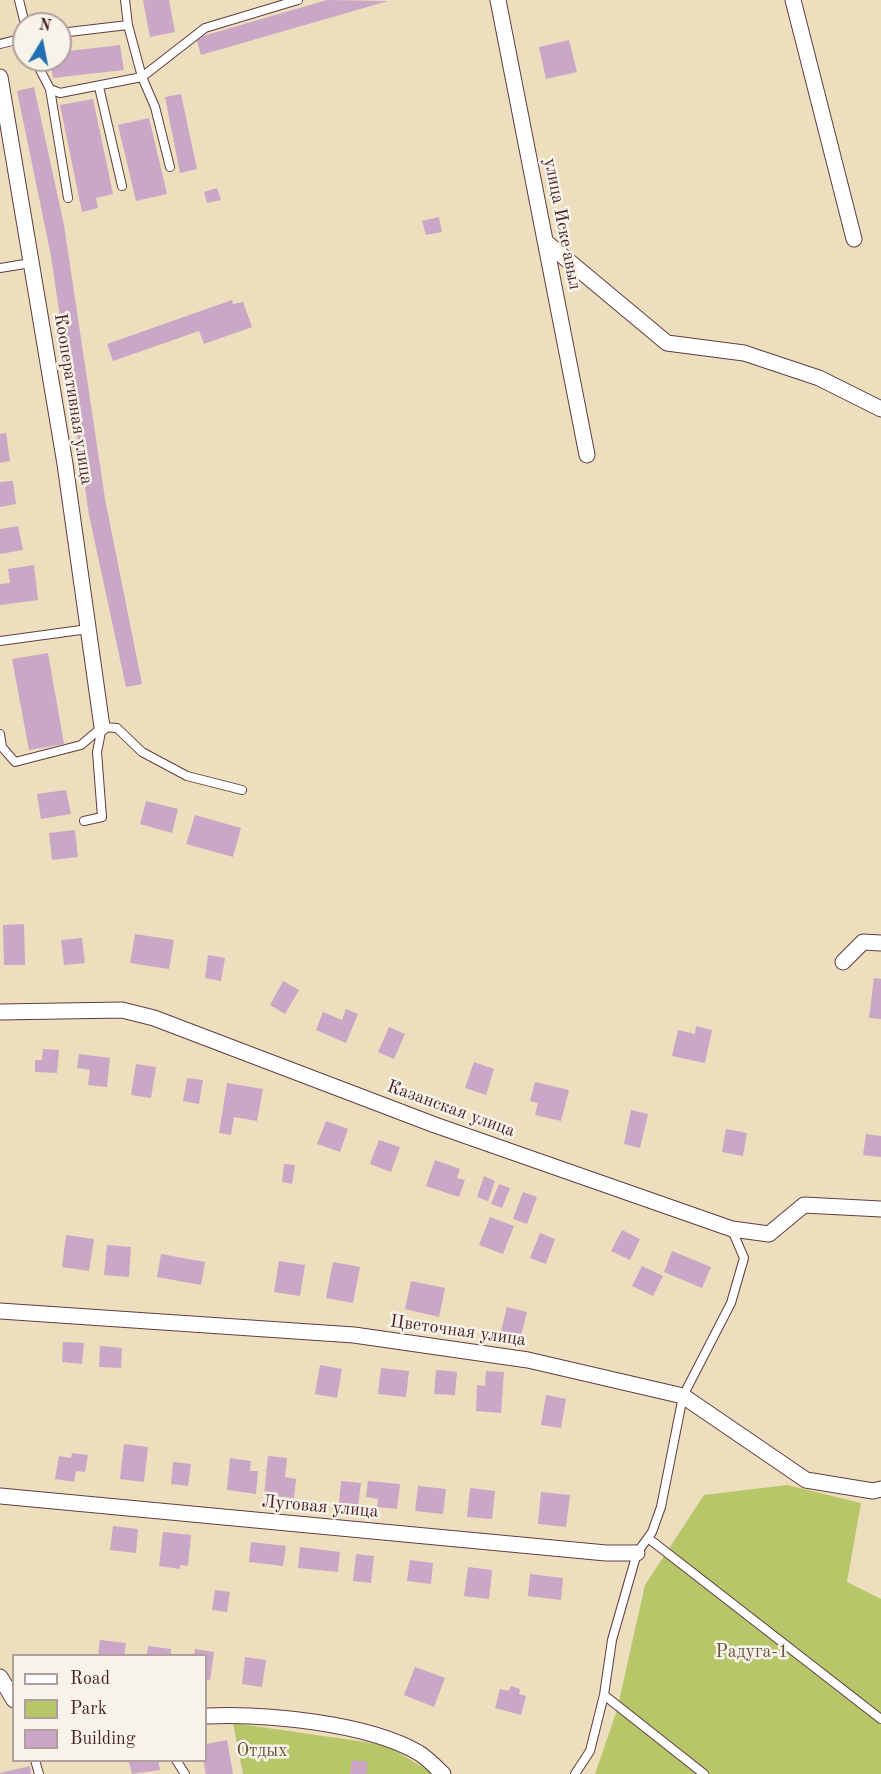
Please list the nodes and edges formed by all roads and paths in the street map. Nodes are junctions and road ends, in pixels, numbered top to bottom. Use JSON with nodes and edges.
{"nodes":[{"id":1,"x":124,"y":0,"type":"edge"},
{"id":2,"x":298,"y":0,"type":"edge"},
{"id":3,"x":498,"y":0,"type":"edge"},
{"id":4,"x":793,"y":0,"type":"edge"},
{"id":5,"x":128,"y":25,"type":"junction"},
{"id":6,"x":72,"y":32,"type":"edge"},
{"id":7,"x":41,"y":72,"type":"edge"},
{"id":8,"x":0,"y":77,"type":"edge"},
{"id":9,"x":142,"y":77,"type":"junction"},
{"id":10,"x":99,"y":87,"type":"junction"},
{"id":11,"x":50,"y":88,"type":"junction"},
{"id":12,"x":170,"y":167,"type":"dead end"},
{"id":13,"x":122,"y":186,"type":"dead end"},
{"id":14,"x":68,"y":198,"type":"dead end"},
{"id":15,"x":854,"y":239,"type":"dead end"},
{"id":16,"x":547,"y":243,"type":"junction"},
{"id":17,"x":31,"y":263,"type":"junction"},
{"id":18,"x":0,"y":268,"type":"edge"},
{"id":19,"x":881,"y":409,"type":"edge"},
{"id":20,"x":587,"y":455,"type":"dead end"},
{"id":21,"x":88,"y":628,"type":"junction"},
{"id":22,"x":0,"y":641,"type":"edge"},
{"id":23,"x":102,"y":727,"type":"junction"},
{"id":24,"x":0,"y":734,"type":"edge"},
{"id":25,"x":242,"y":790,"type":"dead end"},
{"id":26,"x":84,"y":821,"type":"dead end"},
{"id":27,"x":881,"y":943,"type":"edge"},
{"id":28,"x":843,"y":962,"type":"dead end"},
{"id":29,"x":0,"y":1012,"type":"edge"},
{"id":30,"x":881,"y":1209,"type":"edge"},
{"id":31,"x":732,"y":1228,"type":"junction"},
{"id":32,"x":0,"y":1311,"type":"edge"},
{"id":33,"x":683,"y":1396,"type":"junction"},
{"id":34,"x":881,"y":1489,"type":"edge"},
{"id":35,"x":0,"y":1496,"type":"edge"},
{"id":36,"x":648,"y":1538,"type":"junction"},
{"id":37,"x":637,"y":1553,"type":"junction"},
{"id":38,"x":0,"y":1677,"type":"edge"},
{"id":39,"x":604,"y":1695,"type":"junction"},
{"id":40,"x":12,"y":1697,"type":"edge"},
{"id":41,"x":207,"y":1716,"type":"edge"},
{"id":42,"x":881,"y":1719,"type":"edge"},
{"id":43,"x":443,"y":1774,"type":"edge"},
{"id":44,"x":574,"y":1774,"type":"edge"},
{"id":45,"x":704,"y":1774,"type":"edge"}],
"edges":[{"from":1,"to":5,"type":"lane"},
{"from":2,"to":9,"type":"lane"},
{"from":3,"to":16,"type":"street","name":"улица Иске авыл"},
{"from":4,"to":15,"type":"street"},
{"from":5,"to":6,"type":"lane"},
{"from":5,"to":9,"type":"lane"},
{"from":7,"to":11,"type":"lane"},
{"from":8,"to":17,"type":"street","name":"Кооперативная улица"},
{"from":9,"to":10,"type":"lane"},
{"from":9,"to":12,"type":"lane"},
{"from":10,"to":11,"type":"lane"},
{"from":10,"to":13,"type":"lane"},
{"from":11,"to":14,"type":"lane"},
{"from":16,"to":19,"type":"street"},
{"from":16,"to":20,"type":"street","name":"улица Иске авыл"},
{"from":17,"to":18,"type":"lane"},
{"from":17,"to":21,"type":"street","name":"Кооперативная улица"},
{"from":21,"to":22,"type":"lane"},
{"from":21,"to":23,"type":"street","name":"Кооперативная улица"},
{"from":23,"to":24,"type":"lane"},
{"from":23,"to":25,"type":"lane"},
{"from":23,"to":26,"type":"lane"},
{"from":27,"to":28,"type":"street"},
{"from":29,"to":31,"type":"street","name":"Казанская улица"},
{"from":30,"to":31,"type":"street","name":"Казанская улица"},
{"from":31,"to":33,"type":"lane"},
{"from":32,"to":33,"type":"street","name":"Цветочная улица"},
{"from":33,"to":34,"type":"street","name":"Цветочная улица"},
{"from":33,"to":36,"type":"lane"},
{"from":35,"to":37,"type":"street","name":"Луговая улица"},
{"from":36,"to":37,"type":"lane"},
{"from":36,"to":42,"type":"lane"},
{"from":37,"to":39,"type":"lane"},
{"from":38,"to":40,"type":"street"},
{"from":39,"to":44,"type":"lane"},
{"from":39,"to":45,"type":"lane"},
{"from":41,"to":43,"type":"street"}]}
